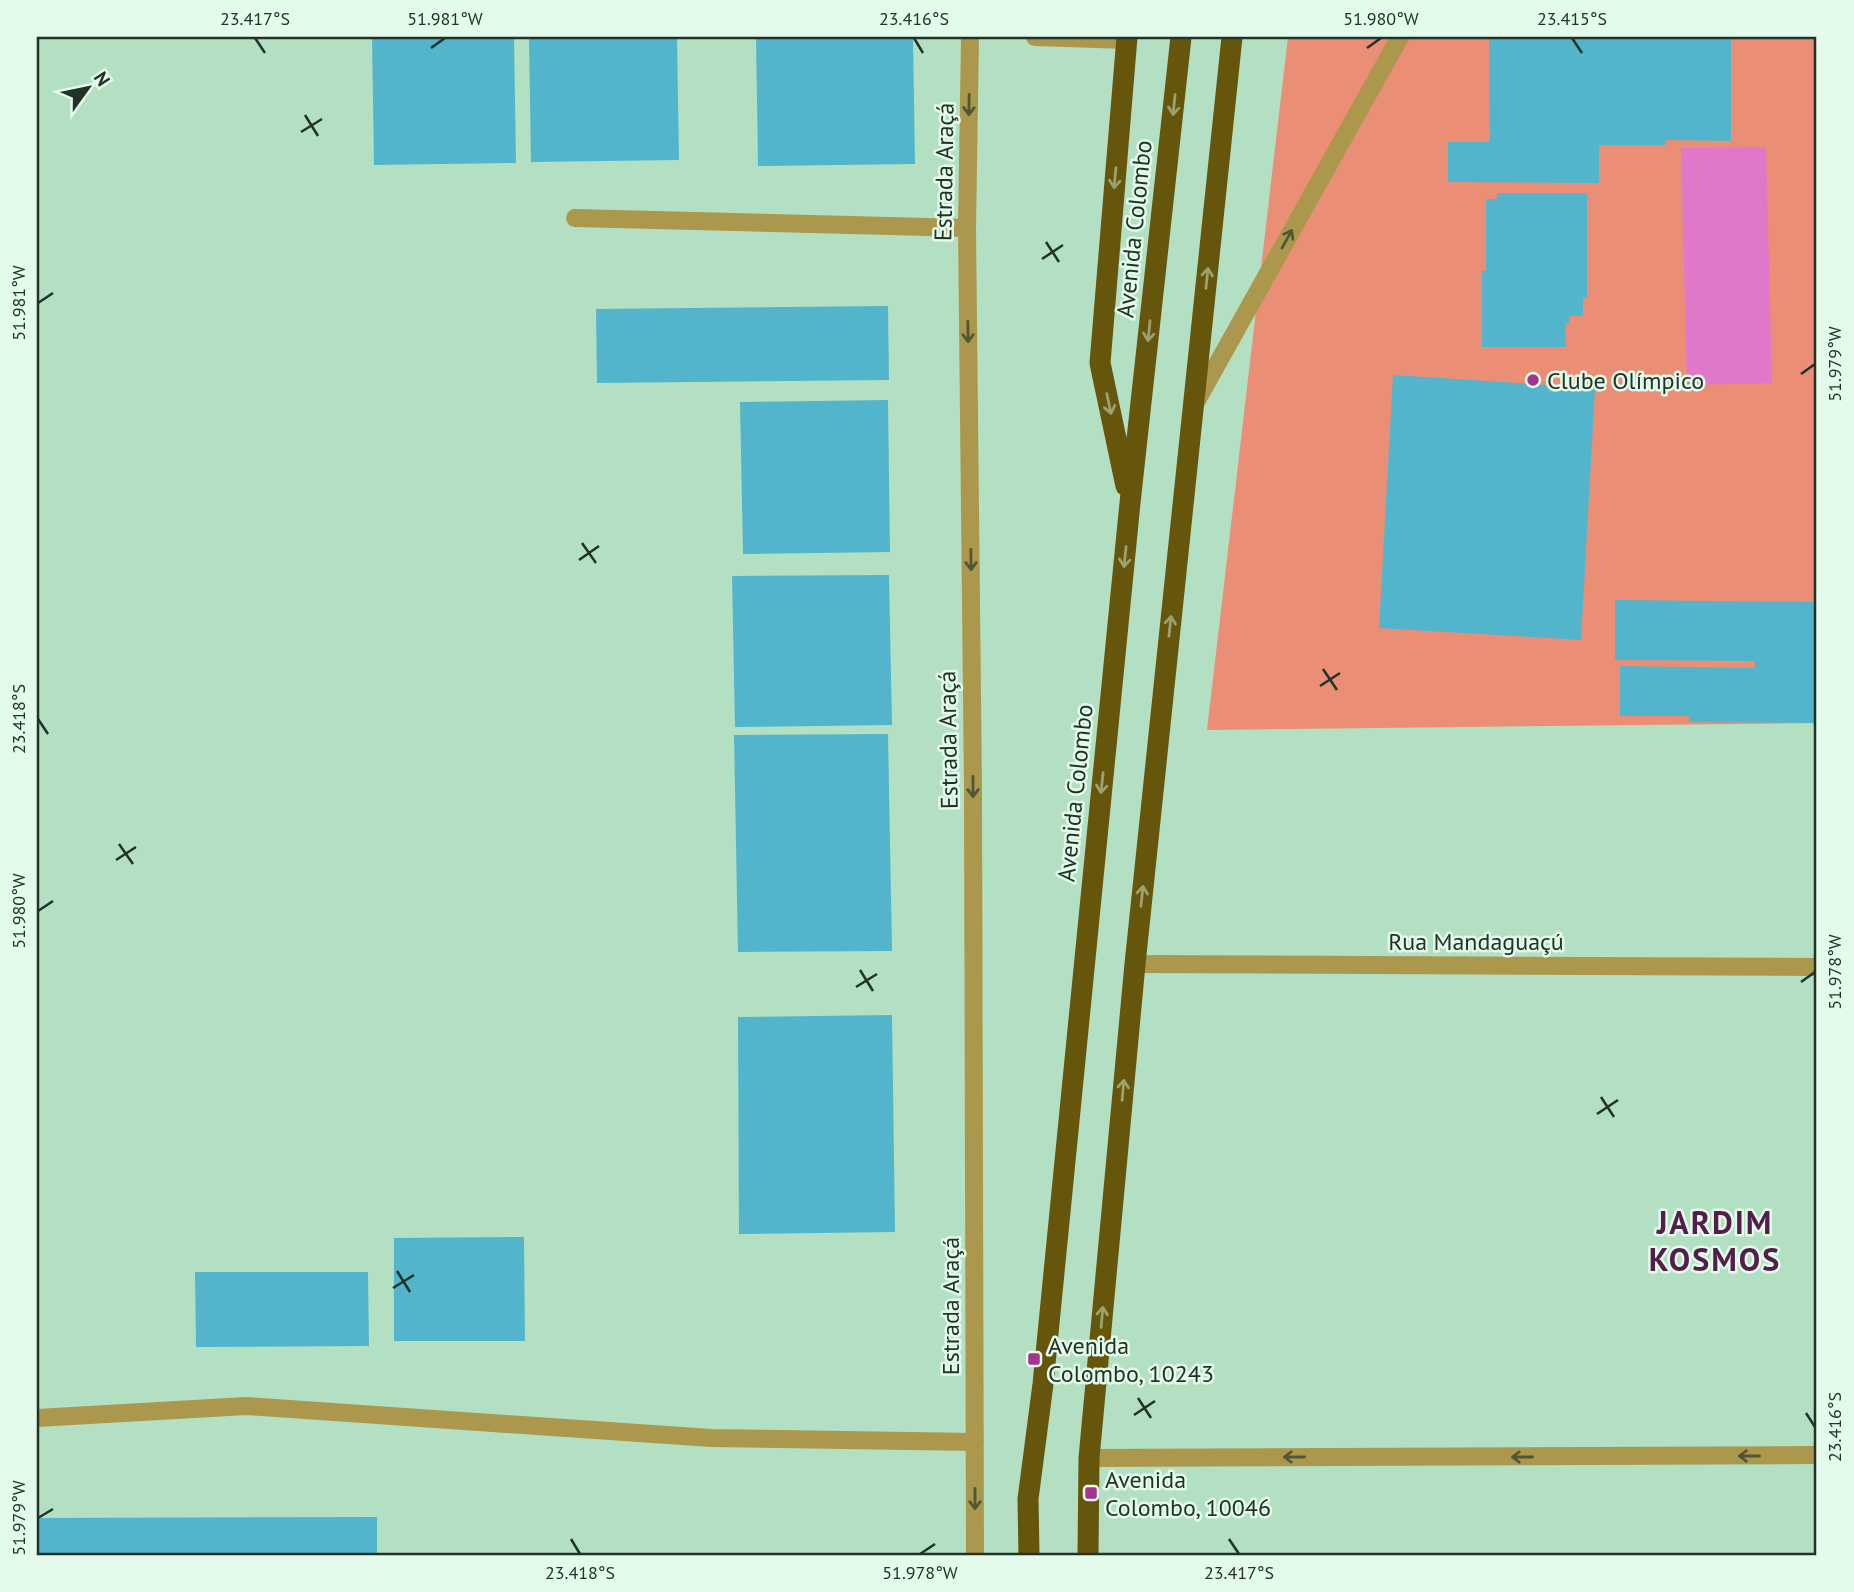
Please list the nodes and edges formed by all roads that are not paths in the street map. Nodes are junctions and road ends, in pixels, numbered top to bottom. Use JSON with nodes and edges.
{"nodes":[{"id":1,"x":970,"y":37,"type":"edge"},
{"id":2,"x":1035,"y":37,"type":"edge"},
{"id":3,"x":1181,"y":37,"type":"edge"},
{"id":4,"x":1232,"y":37,"type":"edge"},
{"id":5,"x":1400,"y":37,"type":"edge"},
{"id":6,"x":1127,"y":38,"type":"edge"},
{"id":7,"x":575,"y":219,"type":"dead end"},
{"id":8,"x":967,"y":229,"type":"junction"},
{"id":9,"x":1194,"y":405,"type":"junction"},
{"id":10,"x":1130,"y":503,"type":"junction"},
{"id":11,"x":1135,"y":964,"type":"junction"},
{"id":12,"x":1817,"y":967,"type":"edge"},
{"id":13,"x":37,"y":1418,"type":"edge"},
{"id":14,"x":975,"y":1442,"type":"junction"},
{"id":15,"x":1817,"y":1455,"type":"edge"},
{"id":16,"x":1089,"y":1458,"type":"junction"},
{"id":17,"x":975,"y":1555,"type":"edge"},
{"id":18,"x":1029,"y":1555,"type":"edge"},
{"id":19,"x":1088,"y":1555,"type":"edge"}],
"edges":[{"from":1,"to":8,"type":"street","name":"Estrada Araçá","one_way":true},
{"from":2,"to":6,"type":"street"},
{"from":3,"to":10,"type":"highway","name":"Avenida Colombo","one_way":true},
{"from":9,"to":4,"type":"highway","one_way":true},
{"from":9,"to":5,"type":"street","one_way":true},
{"from":6,"to":10,"type":"highway","one_way":true},
{"from":7,"to":8,"type":"street"},
{"from":8,"to":14,"type":"street","name":"Estrada Araçá","one_way":true},
{"from":11,"to":9,"type":"highway","one_way":true},
{"from":10,"to":18,"type":"highway","name":"Avenida Colombo","one_way":true},
{"from":11,"to":12,"type":"street","name":"Rua Mandaguaçú"},
{"from":16,"to":11,"type":"highway","one_way":true},
{"from":13,"to":14,"type":"street"},
{"from":14,"to":17,"type":"street","name":"Estrada Araçá","one_way":true},
{"from":15,"to":16,"type":"street","one_way":true},
{"from":16,"to":19,"type":"highway"}]}
